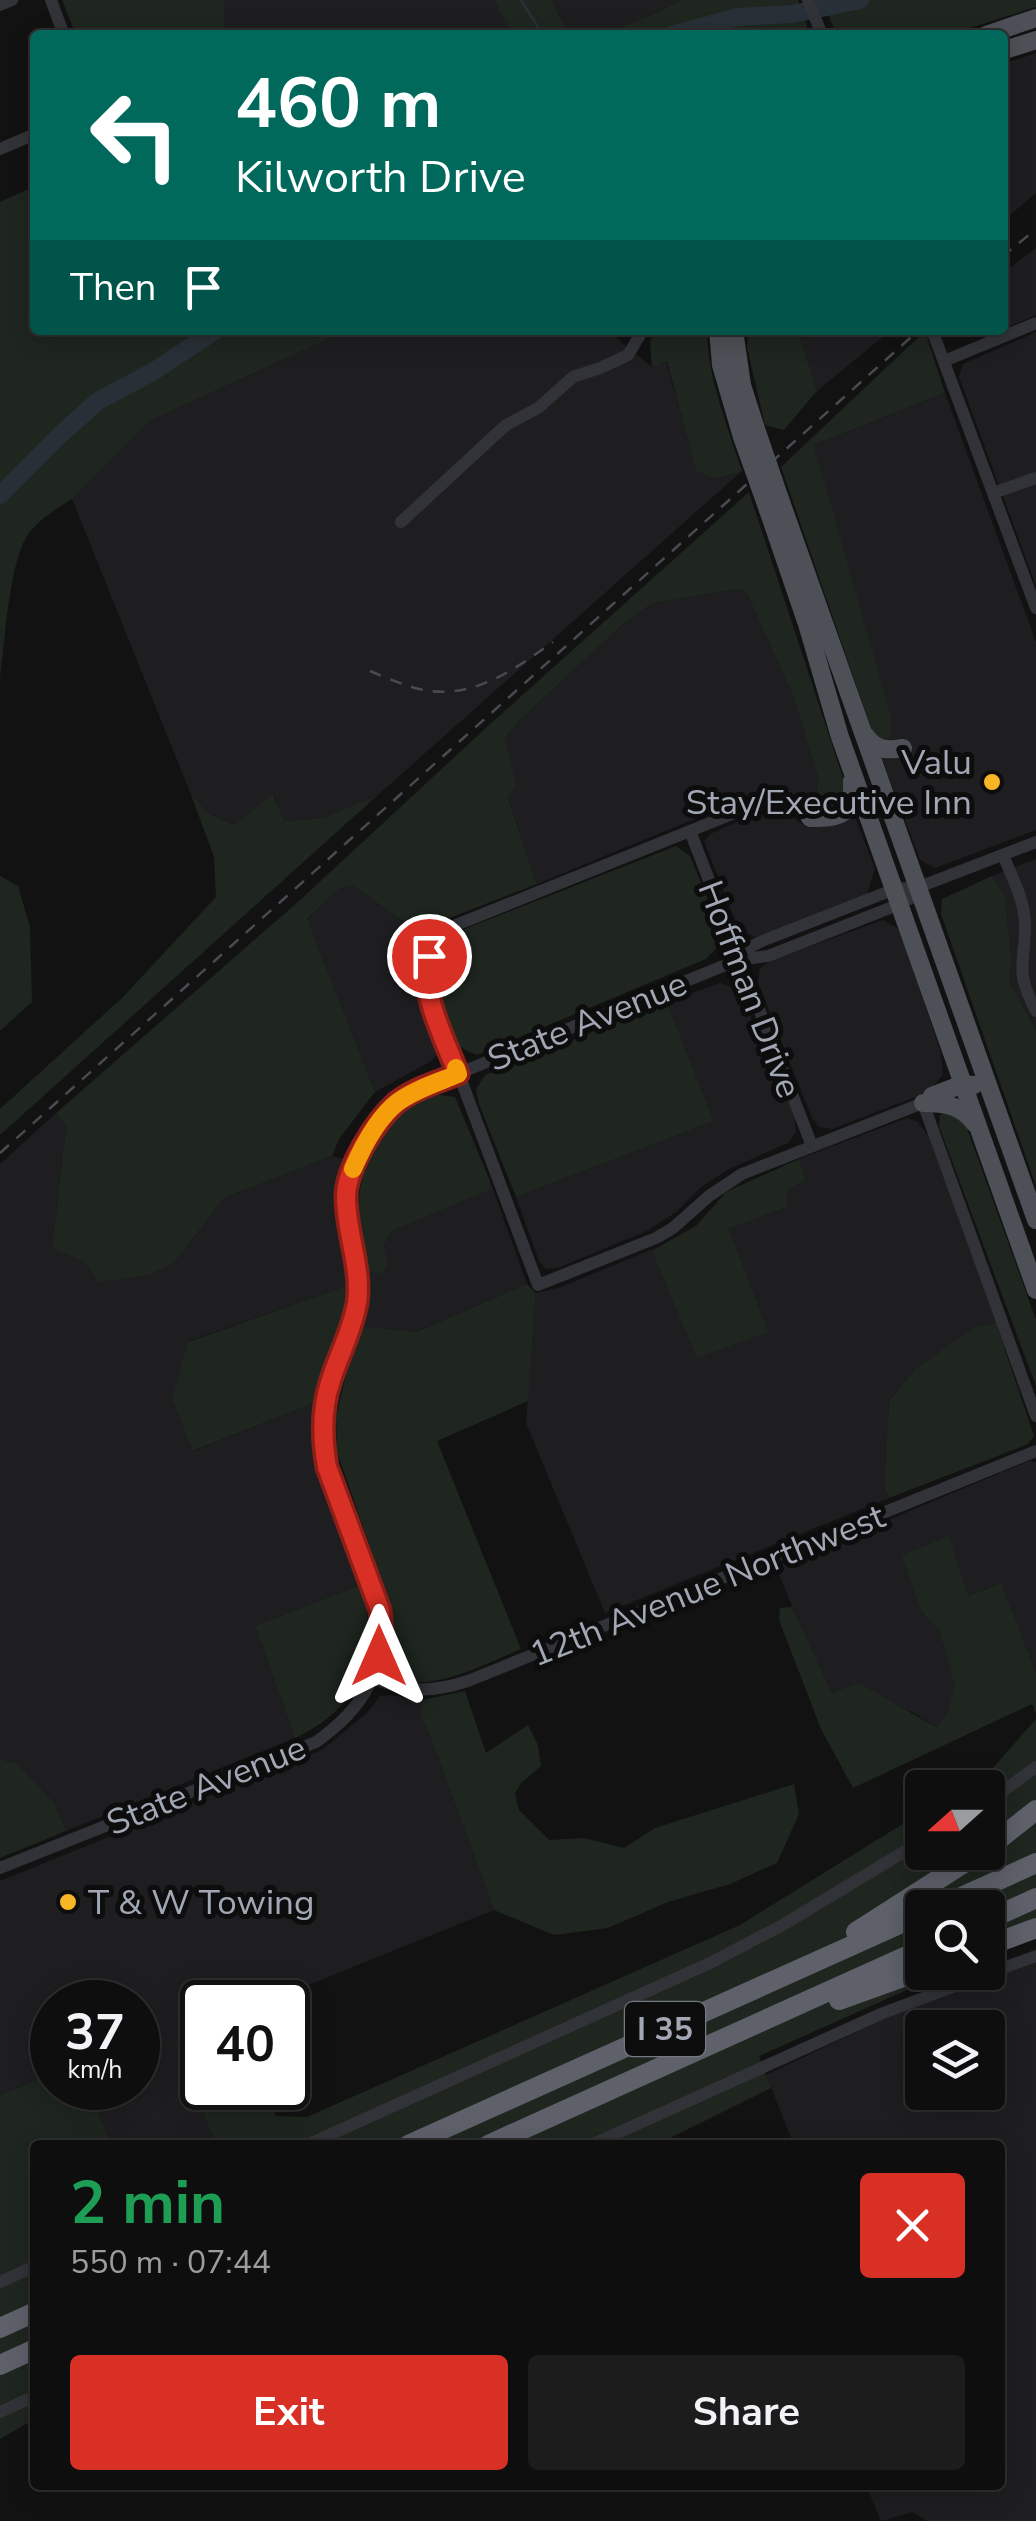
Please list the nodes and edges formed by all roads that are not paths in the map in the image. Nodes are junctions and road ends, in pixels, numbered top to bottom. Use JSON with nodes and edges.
{"nodes":[{"id":1,"x":12,"y":0,"type":"edge"},
{"id":2,"x":51,"y":0,"type":"edge"},
{"id":3,"x":808,"y":0,"type":"edge"},
{"id":4,"x":0,"y":5,"type":"edge"},
{"id":5,"x":1036,"y":18,"type":"edge"},
{"id":6,"x":62,"y":30,"type":"edge"},
{"id":7,"x":820,"y":30,"type":"edge"},
{"id":8,"x":1001,"y":30,"type":"edge"},
{"id":9,"x":1036,"y":40,"type":"edge"},
{"id":10,"x":1008,"y":49,"type":"edge"},
{"id":11,"x":30,"y":136,"type":"edge"},
{"id":12,"x":0,"y":148,"type":"edge"},
{"id":13,"x":1036,"y":323,"type":"edge"},
{"id":14,"x":640,"y":335,"type":"edge"},
{"id":15,"x":719,"y":335,"type":"edge"},
{"id":16,"x":735,"y":335,"type":"edge"},
{"id":17,"x":934,"y":335,"type":"edge"},
{"id":18,"x":1007,"y":335,"type":"edge"},
{"id":19,"x":1008,"y":335,"type":"edge"},
{"id":20,"x":944,"y":361,"type":"junction"},
{"id":21,"x":748,"y":431,"type":"junction"},
{"id":22,"x":1036,"y":478,"type":"edge"},
{"id":23,"x":993,"y":493,"type":"junction"},
{"id":24,"x":774,"y":504,"type":"junction"},
{"id":25,"x":401,"y":522,"type":"dead end"},
{"id":26,"x":1036,"y":608,"type":"edge"},
{"id":27,"x":862,"y":730,"type":"junction"},
{"id":28,"x":840,"y":736,"type":"junction"},
{"id":29,"x":884,"y":790,"type":"junction"},
{"id":30,"x":810,"y":818,"type":"joint"},
{"id":31,"x":690,"y":831,"type":"junction"},
{"id":32,"x":1036,"y":842,"type":"edge"},
{"id":33,"x":1003,"y":855,"type":"junction"},
{"id":34,"x":918,"y":887,"type":"junction"},
{"id":35,"x":897,"y":897,"type":"junction"},
{"id":36,"x":738,"y":960,"type":"junction"},
{"id":37,"x":1036,"y":1011,"type":"edge"},
{"id":38,"x":940,"y":1020,"type":"junction"},
{"id":39,"x":458,"y":1074,"type":"junction"},
{"id":40,"x":963,"y":1084,"type":"junction"},
{"id":41,"x":928,"y":1100,"type":"junction"},
{"id":42,"x":981,"y":1134,"type":"junction"},
{"id":43,"x":812,"y":1146,"type":"junction"},
{"id":44,"x":1035,"y":1216,"type":"edge"},
{"id":45,"x":1036,"y":1290,"type":"edge"},
{"id":46,"x":1036,"y":1416,"type":"edge"},
{"id":47,"x":1036,"y":1451,"type":"edge"},
{"id":48,"x":374,"y":1678,"type":"junction"},
{"id":49,"x":1036,"y":1767,"type":"edge"},
{"id":50,"x":1005,"y":1790,"type":"edge"},
{"id":51,"x":1036,"y":1810,"type":"edge"},
{"id":52,"x":1005,"y":1835,"type":"edge"},
{"id":53,"x":905,"y":1851,"type":"edge"},
{"id":54,"x":1036,"y":1862,"type":"edge"},
{"id":55,"x":0,"y":1868,"type":"edge"},
{"id":56,"x":953,"y":1870,"type":"edge"},
{"id":57,"x":975,"y":1890,"type":"edge"},
{"id":58,"x":1036,"y":1898,"type":"edge"},
{"id":59,"x":1005,"y":1912,"type":"edge"},
{"id":60,"x":905,"y":1922,"type":"edge"},
{"id":61,"x":1036,"y":1928,"type":"edge"},
{"id":62,"x":1005,"y":1940,"type":"edge"},
{"id":63,"x":1036,"y":1956,"type":"edge"},
{"id":64,"x":905,"y":1958,"type":"edge"},
{"id":65,"x":905,"y":1976,"type":"edge"},
{"id":66,"x":725,"y":2002,"type":"junction"},
{"id":67,"x":724,"y":2040,"type":"junction"},
{"id":68,"x":318,"y":2140,"type":"edge"},
{"id":69,"x":419,"y":2140,"type":"edge"},
{"id":70,"x":499,"y":2140,"type":"edge"},
{"id":71,"x":602,"y":2140,"type":"edge"},
{"id":72,"x":30,"y":2268,"type":"edge"},
{"id":73,"x":0,"y":2282,"type":"edge"},
{"id":74,"x":30,"y":2314,"type":"edge"},
{"id":75,"x":0,"y":2328,"type":"edge"},
{"id":76,"x":30,"y":2351,"type":"edge"},
{"id":77,"x":0,"y":2365,"type":"edge"},
{"id":78,"x":30,"y":2398,"type":"edge"},
{"id":79,"x":0,"y":2412,"type":"edge"}],
"edges":[{"from":1,"to":4,"type":"street"},
{"from":2,"to":6,"type":"street"},
{"from":3,"to":7,"type":"street"},
{"from":5,"to":8,"type":"main road"},
{"from":9,"to":10,"type":"main road"},
{"from":11,"to":12,"type":"street"},
{"from":13,"to":19,"type":"street"},
{"from":14,"to":25,"type":"street"},
{"from":15,"to":21,"type":"main road"},
{"from":16,"to":21,"type":"main road"},
{"from":17,"to":20,"type":"street"},
{"from":18,"to":20,"type":"street"},
{"from":20,"to":23,"type":"street"},
{"from":21,"to":24,"type":"main road","bridge":true},
{"from":22,"to":23,"type":"street"},
{"from":23,"to":26,"type":"street"},
{"from":24,"to":27,"type":"main road"},
{"from":24,"to":28,"type":"main road"},
{"from":27,"to":29,"type":"main road"},
{"from":27,"to":29,"type":"main road"},
{"from":28,"to":30,"type":"main road"},
{"from":28,"to":35,"type":"main road"},
{"from":29,"to":34,"type":"main road"},
{"from":30,"to":31,"type":"street"},
{"from":31,"to":36,"type":"street","name":"Hoffman Drive"},
{"from":31,"to":39,"type":"street"},
{"from":32,"to":33,"type":"street","name":"State Avenue"},
{"from":33,"to":34,"type":"street","name":"State Avenue"},
{"from":33,"to":37,"type":"street"},
{"from":34,"to":35,"type":"street","name":"State Avenue"},
{"from":34,"to":44,"type":"main road"},
{"from":35,"to":36,"type":"street","name":"State Avenue"},
{"from":35,"to":38,"type":"main road"},
{"from":36,"to":39,"type":"street","name":"State Avenue"},
{"from":36,"to":43,"type":"street","name":"Hoffman Drive"},
{"from":38,"to":40,"type":"main road"},
{"from":38,"to":41,"type":"main road"},
{"from":39,"to":43,"type":"street"},
{"from":39,"to":48,"type":"street","name":"State Avenue"},
{"from":40,"to":41,"type":"main road"},
{"from":40,"to":42,"type":"main road"},
{"from":40,"to":44,"type":"main road"},
{"from":41,"to":42,"type":"main road"},
{"from":41,"to":43,"type":"street"},
{"from":41,"to":46,"type":"street"},
{"from":42,"to":45,"type":"main road"},
{"from":47,"to":48,"type":"street","name":"12th Avenue Northwest"},
{"from":48,"to":55,"type":"street","name":"State Avenue"},
{"from":49,"to":50,"type":"street"},
{"from":51,"to":52,"type":"highway"},
{"from":53,"to":68,"type":"street"},
{"from":54,"to":57,"type":"highway"},
{"from":56,"to":66,"type":"highway"},
{"from":58,"to":59,"type":"highway"},
{"from":60,"to":66,"type":"highway","number":"I 35"},
{"from":61,"to":62,"type":"highway"},
{"from":63,"to":71,"type":"street"},
{"from":64,"to":67,"type":"highway","number":"I 35"},
{"from":65,"to":67,"type":"highway"},
{"from":66,"to":69,"type":"highway","number":"I 35"},
{"from":67,"to":70,"type":"highway","number":"I 35"},
{"from":72,"to":73,"type":"street"},
{"from":74,"to":75,"type":"highway"},
{"from":76,"to":77,"type":"highway"},
{"from":78,"to":79,"type":"street"}]}
